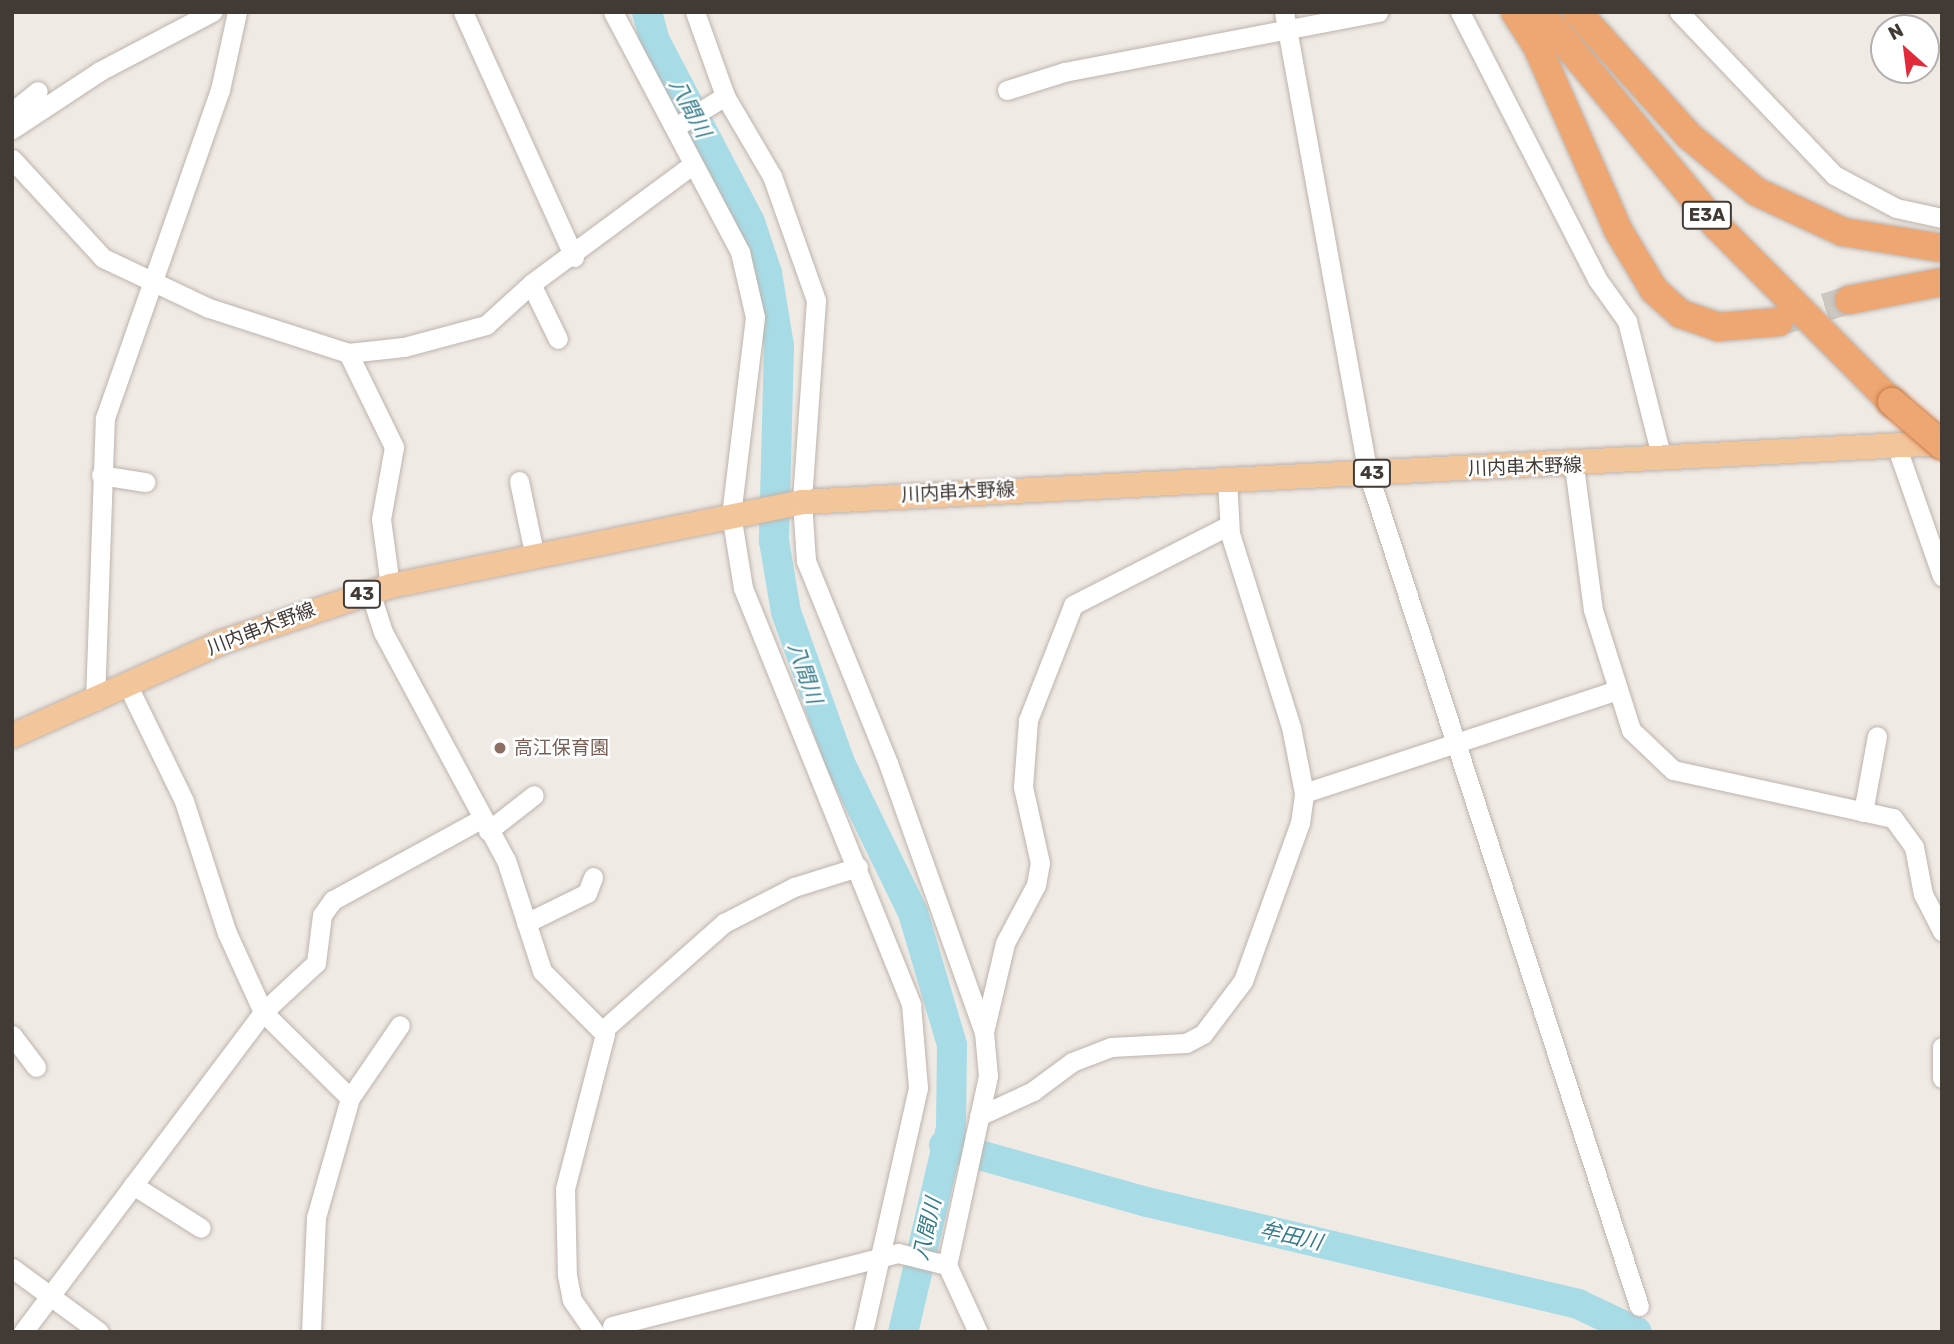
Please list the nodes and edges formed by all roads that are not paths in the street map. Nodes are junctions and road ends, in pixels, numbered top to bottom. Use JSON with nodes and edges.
{"nodes":[{"id":1,"x":212,"y":12,"type":"edge"},
{"id":2,"x":237,"y":12,"type":"edge"},
{"id":3,"x":463,"y":12,"type":"edge"},
{"id":4,"x":613,"y":12,"type":"edge"},
{"id":5,"x":695,"y":12,"type":"edge"},
{"id":6,"x":1284,"y":12,"type":"edge"},
{"id":7,"x":1378,"y":12,"type":"edge"},
{"id":8,"x":1460,"y":12,"type":"edge"},
{"id":9,"x":1515,"y":12,"type":"edge"},
{"id":10,"x":1540,"y":12,"type":"edge"},
{"id":11,"x":1577,"y":12,"type":"edge"},
{"id":12,"x":1679,"y":12,"type":"edge"},
{"id":13,"x":1288,"y":33,"type":"junction"},
{"id":14,"x":1007,"y":90,"type":"dead end"},
{"id":15,"x":38,"y":91,"type":"dead end"},
{"id":16,"x":725,"y":96,"type":"junction"},
{"id":17,"x":12,"y":112,"type":"edge"},
{"id":18,"x":677,"y":126,"type":"junction"},
{"id":19,"x":12,"y":129,"type":"edge"},
{"id":20,"x":12,"y":159,"type":"edge"},
{"id":21,"x":692,"y":165,"type":"junction"},
{"id":22,"x":1942,"y":218,"type":"edge"},
{"id":23,"x":1942,"y":248,"type":"edge"},
{"id":24,"x":574,"y":257,"type":"junction"},
{"id":25,"x":1942,"y":282,"type":"edge"},
{"id":26,"x":156,"y":283,"type":"junction"},
{"id":27,"x":531,"y":284,"type":"junction"},
{"id":28,"x":1849,"y":300,"type":"tunnel mouth"},
{"id":29,"x":1779,"y":322,"type":"tunnel mouth"},
{"id":30,"x":558,"y":339,"type":"dead end"},
{"id":31,"x":348,"y":353,"type":"junction"},
{"id":32,"x":1942,"y":444,"type":"edge"},
{"id":33,"x":1896,"y":445,"type":"junction"},
{"id":34,"x":1662,"y":459,"type":"junction"},
{"id":35,"x":1574,"y":466,"type":"junction"},
{"id":36,"x":1368,"y":473,"type":"junction"},
{"id":37,"x":101,"y":475,"type":"junction"},
{"id":38,"x":1227,"y":480,"type":"junction"},
{"id":39,"x":519,"y":481,"type":"dead end"},
{"id":40,"x":145,"y":482,"type":"dead end"},
{"id":41,"x":802,"y":502,"type":"junction"},
{"id":42,"x":731,"y":514,"type":"junction"},
{"id":43,"x":1229,"y":525,"type":"junction"},
{"id":44,"x":534,"y":553,"type":"junction"},
{"id":45,"x":1942,"y":576,"type":"edge"},
{"id":46,"x":380,"y":589,"type":"junction"},
{"id":47,"x":128,"y":686,"type":"junction"},
{"id":48,"x":1615,"y":691,"type":"junction"},
{"id":49,"x":95,"y":701,"type":"junction"},
{"id":50,"x":12,"y":736,"type":"edge"},
{"id":51,"x":1877,"y":736,"type":"dead end"},
{"id":52,"x":1456,"y":743,"type":"junction"},
{"id":53,"x":1304,"y":793,"type":"junction"},
{"id":54,"x":534,"y":795,"type":"dead end"},
{"id":55,"x":1863,"y":812,"type":"junction"},
{"id":56,"x":484,"y":825,"type":"junction"},
{"id":57,"x":858,"y":867,"type":"junction"},
{"id":58,"x":593,"y":877,"type":"dead end"},
{"id":59,"x":526,"y":923,"type":"junction"},
{"id":60,"x":1942,"y":931,"type":"edge"},
{"id":61,"x":264,"y":1012,"type":"junction"},
{"id":62,"x":400,"y":1025,"type":"dead end"},
{"id":63,"x":603,"y":1030,"type":"junction"},
{"id":64,"x":14,"y":1031,"type":"edge"},
{"id":65,"x":984,"y":1032,"type":"junction"},
{"id":66,"x":1942,"y":1047,"type":"edge"},
{"id":67,"x":36,"y":1067,"type":"dead end"},
{"id":68,"x":1942,"y":1078,"type":"edge"},
{"id":69,"x":350,"y":1098,"type":"junction"},
{"id":70,"x":979,"y":1116,"type":"junction"},
{"id":71,"x":133,"y":1185,"type":"junction"},
{"id":72,"x":201,"y":1228,"type":"dead end"},
{"id":73,"x":889,"y":1256,"type":"junction"},
{"id":74,"x":943,"y":1264,"type":"junction"},
{"id":75,"x":12,"y":1268,"type":"edge"},
{"id":76,"x":50,"y":1295,"type":"junction"},
{"id":77,"x":1639,"y":1306,"type":"dead end"},
{"id":78,"x":603,"y":1329,"type":"edge"},
{"id":79,"x":23,"y":1332,"type":"edge"},
{"id":80,"x":99,"y":1332,"type":"edge"},
{"id":81,"x":311,"y":1332,"type":"edge"},
{"id":82,"x":863,"y":1332,"type":"edge"},
{"id":83,"x":978,"y":1332,"type":"edge"}],
"edges":[{"from":1,"to":19,"type":"street"},
{"from":2,"to":26,"type":"street"},
{"from":3,"to":24,"type":"street"},
{"from":4,"to":18,"type":"street"},
{"from":5,"to":16,"type":"street"},
{"from":6,"to":13,"type":"street"},
{"from":7,"to":13,"type":"street"},
{"from":8,"to":34,"type":"street"},
{"from":9,"to":29,"type":"highway"},
{"from":10,"to":32,"type":"highway","number":"E3A","bridge":true},
{"from":11,"to":23,"type":"highway"},
{"from":12,"to":22,"type":"street"},
{"from":13,"to":14,"type":"street"},
{"from":13,"to":36,"type":"street"},
{"from":15,"to":17,"type":"street"},
{"from":16,"to":18,"type":"street"},
{"from":16,"to":41,"type":"street"},
{"from":18,"to":21,"type":"street"},
{"from":20,"to":26,"type":"street"},
{"from":21,"to":24,"type":"street"},
{"from":21,"to":42,"type":"street"},
{"from":24,"to":27,"type":"street"},
{"from":25,"to":28,"type":"highway"},
{"from":26,"to":31,"type":"street"},
{"from":26,"to":37,"type":"street"},
{"from":27,"to":30,"type":"street"},
{"from":27,"to":31,"type":"street"},
{"from":31,"to":46,"type":"street"},
{"from":32,"to":33,"type":"main road","name":"川内串木野線","number":"43"},
{"from":33,"to":34,"type":"main road","name":"川内串木野線","number":"43"},
{"from":33,"to":45,"type":"street"},
{"from":34,"to":35,"type":"main road","name":"川内串木野線","number":"43"},
{"from":35,"to":36,"type":"main road","name":"川内串木野線","number":"43"},
{"from":35,"to":48,"type":"street"},
{"from":36,"to":38,"type":"main road","name":"川内串木野線","number":"43"},
{"from":36,"to":52,"type":"street"},
{"from":37,"to":40,"type":"street"},
{"from":37,"to":49,"type":"street"},
{"from":38,"to":41,"type":"main road","name":"川内串木野線","number":"43"},
{"from":38,"to":43,"type":"street"},
{"from":39,"to":44,"type":"street"},
{"from":41,"to":42,"type":"main road","name":"川内串木野線","number":"43"},
{"from":41,"to":65,"type":"street"},
{"from":42,"to":44,"type":"main road","name":"川内串木野線","number":"43"},
{"from":42,"to":57,"type":"street"},
{"from":43,"to":53,"type":"street"},
{"from":43,"to":65,"type":"street"},
{"from":44,"to":46,"type":"main road","name":"川内串木野線","number":"43"},
{"from":46,"to":47,"type":"main road","name":"川内串木野線","number":"43"},
{"from":46,"to":56,"type":"street"},
{"from":47,"to":49,"type":"main road","name":"川内串木野線","number":"43"},
{"from":47,"to":61,"type":"street"},
{"from":48,"to":52,"type":"street"},
{"from":48,"to":55,"type":"street"},
{"from":49,"to":50,"type":"main road","name":"川内串木野線","number":"43"},
{"from":51,"to":55,"type":"street"},
{"from":52,"to":53,"type":"street"},
{"from":52,"to":77,"type":"street"},
{"from":53,"to":70,"type":"street"},
{"from":54,"to":56,"type":"street"},
{"from":55,"to":60,"type":"street"},
{"from":56,"to":59,"type":"street"},
{"from":56,"to":61,"type":"street"},
{"from":57,"to":63,"type":"street"},
{"from":57,"to":73,"type":"street"},
{"from":58,"to":59,"type":"street"},
{"from":59,"to":63,"type":"street"},
{"from":61,"to":69,"type":"street"},
{"from":61,"to":71,"type":"street"},
{"from":62,"to":69,"type":"street"},
{"from":63,"to":78,"type":"street"},
{"from":64,"to":67,"type":"street"},
{"from":65,"to":70,"type":"street"},
{"from":66,"to":68,"type":"street"},
{"from":69,"to":81,"type":"street"},
{"from":70,"to":74,"type":"street"},
{"from":71,"to":72,"type":"street"},
{"from":71,"to":76,"type":"street"},
{"from":73,"to":74,"type":"street"},
{"from":73,"to":78,"type":"street"},
{"from":73,"to":82,"type":"street"},
{"from":74,"to":83,"type":"street"},
{"from":75,"to":76,"type":"street"},
{"from":76,"to":79,"type":"street"},
{"from":76,"to":80,"type":"street"}]}
